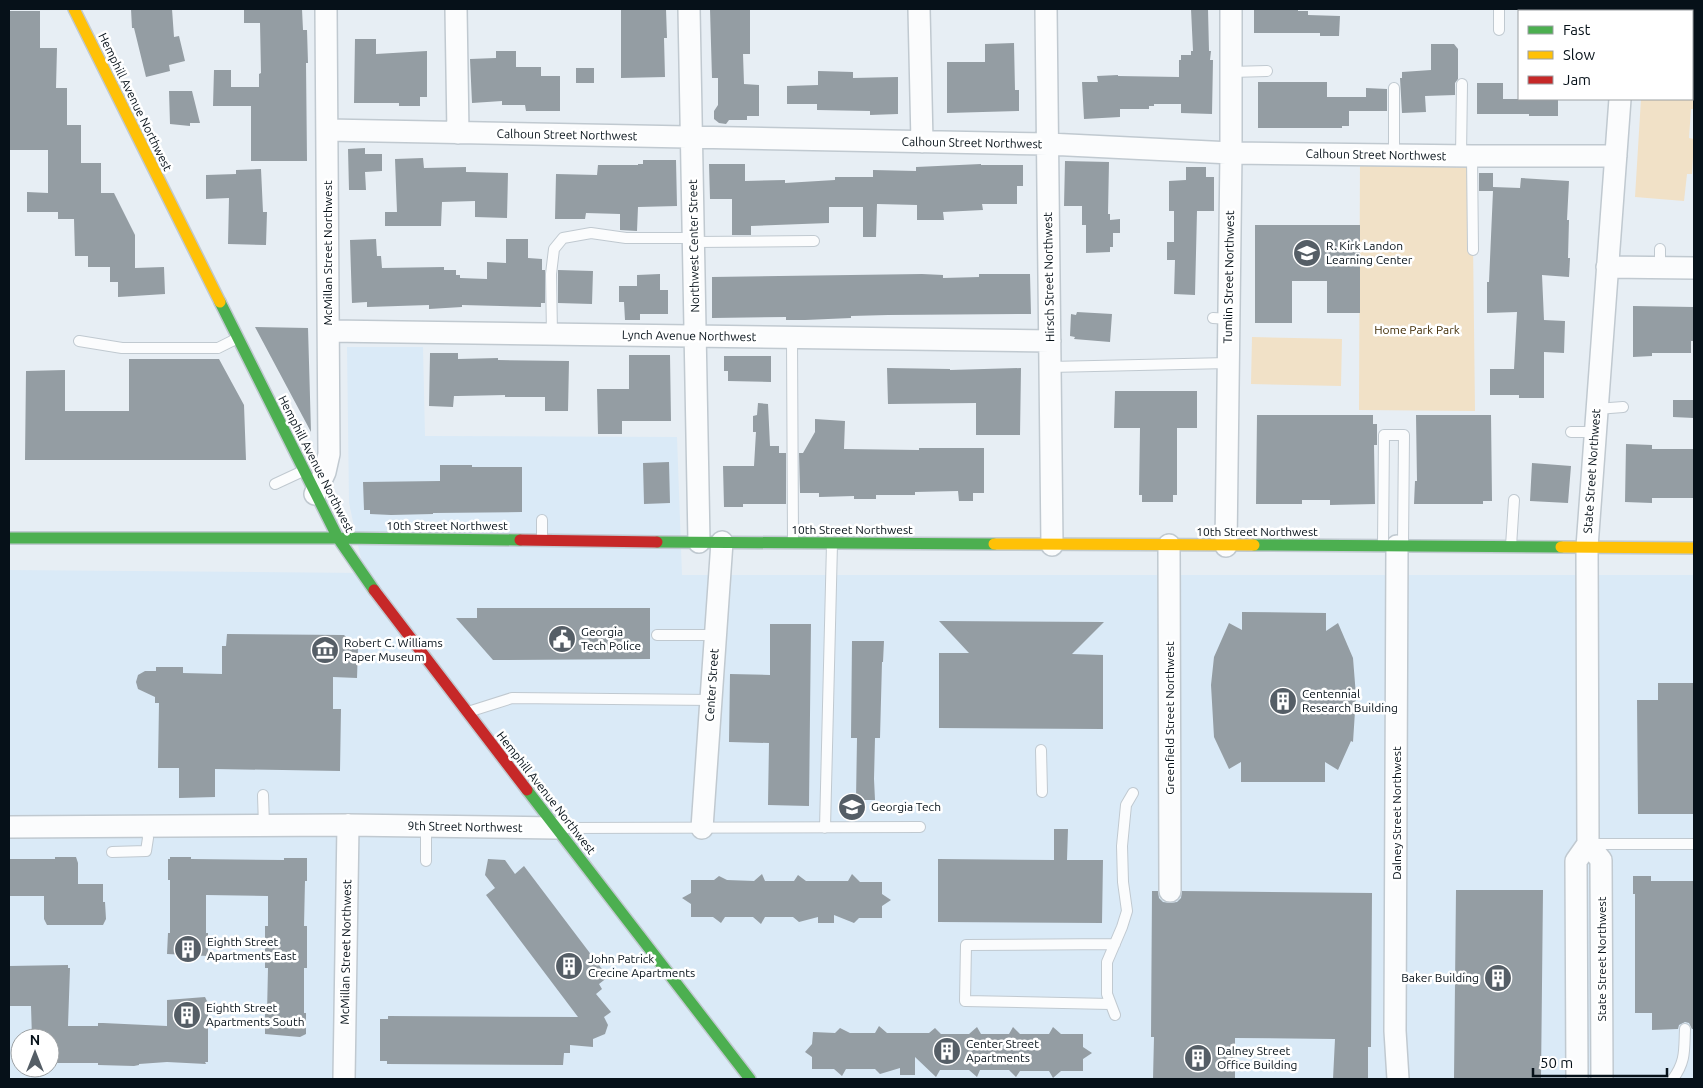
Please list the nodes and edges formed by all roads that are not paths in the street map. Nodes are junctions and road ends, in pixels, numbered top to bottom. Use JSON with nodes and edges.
{"nodes":[{"id":1,"x":74,"y":9,"type":"edge"},
{"id":2,"x":326,"y":9,"type":"edge"},
{"id":3,"x":456,"y":9,"type":"edge"},
{"id":4,"x":688,"y":9,"type":"edge"},
{"id":5,"x":920,"y":9,"type":"edge"},
{"id":6,"x":1046,"y":9,"type":"edge"},
{"id":7,"x":1231,"y":9,"type":"edge"},
{"id":8,"x":1499,"y":9,"type":"edge"},
{"id":9,"x":1499,"y":30,"type":"dead end"},
{"id":10,"x":1267,"y":71,"type":"dead end"},
{"id":11,"x":1231,"y":72,"type":"junction"},
{"id":12,"x":1462,"y":84,"type":"dead end"},
{"id":13,"x":1394,"y":88,"type":"dead end"},
{"id":14,"x":1620,"y":100,"type":"edge"},
{"id":15,"x":327,"y":130,"type":"junction"},
{"id":16,"x":458,"y":133,"type":"junction"},
{"id":17,"x":692,"y":137,"type":"junction"},
{"id":18,"x":922,"y":142,"type":"junction"},
{"id":19,"x":1048,"y":144,"type":"junction"},
{"id":20,"x":1231,"y":153,"type":"junction"},
{"id":21,"x":1394,"y":155,"type":"junction"},
{"id":22,"x":1467,"y":156,"type":"junction"},
{"id":23,"x":1616,"y":156,"type":"junction"},
{"id":24,"x":694,"y":240,"type":"junction"},
{"id":25,"x":814,"y":241,"type":"dead end"},
{"id":26,"x":1473,"y":250,"type":"dead end"},
{"id":27,"x":1607,"y":267,"type":"junction"},
{"id":28,"x":1694,"y":268,"type":"edge"},
{"id":29,"x":329,"y":331,"type":"junction"},
{"id":30,"x":552,"y":334,"type":"junction"},
{"id":31,"x":696,"y":336,"type":"junction"},
{"id":32,"x":792,"y":338,"type":"junction"},
{"id":33,"x":237,"y":339,"type":"junction"},
{"id":34,"x":79,"y":341,"type":"dead end"},
{"id":35,"x":1050,"y":341,"type":"junction"},
{"id":36,"x":1228,"y":363,"type":"junction"},
{"id":37,"x":1050,"y":367,"type":"junction"},
{"id":38,"x":1623,"y":407,"type":"dead end"},
{"id":39,"x":1596,"y":408,"type":"junction"},
{"id":40,"x":1570,"y":432,"type":"dead end"},
{"id":41,"x":1595,"y":432,"type":"junction"},
{"id":42,"x":303,"y":471,"type":"junction"},
{"id":43,"x":275,"y":484,"type":"dead end"},
{"id":44,"x":314,"y":494,"type":"junction"},
{"id":45,"x":1514,"y":500,"type":"dead end"},
{"id":46,"x":542,"y":520,"type":"dead end"},
{"id":47,"x":9,"y":538,"type":"edge"},
{"id":48,"x":338,"y":538,"type":"junction"},
{"id":49,"x":542,"y":540,"type":"junction"},
{"id":50,"x":699,"y":542,"type":"junction"},
{"id":51,"x":722,"y":542,"type":"junction"},
{"id":52,"x":793,"y":543,"type":"junction"},
{"id":53,"x":832,"y":543,"type":"junction"},
{"id":54,"x":1052,"y":545,"type":"junction"},
{"id":55,"x":1169,"y":545,"type":"junction"},
{"id":56,"x":1226,"y":546,"type":"junction"},
{"id":57,"x":1395,"y":546,"type":"junction"},
{"id":58,"x":1511,"y":546,"type":"junction"},
{"id":59,"x":1587,"y":548,"type":"junction"},
{"id":60,"x":1694,"y":548,"type":"edge"},
{"id":61,"x":657,"y":635,"type":"dead end"},
{"id":62,"x":716,"y":635,"type":"junction"},
{"id":63,"x":712,"y":700,"type":"junction"},
{"id":64,"x":467,"y":713,"type":"junction"},
{"id":65,"x":1041,"y":750,"type":"dead end"},
{"id":66,"x":1042,"y":792,"type":"dead end"},
{"id":67,"x":1133,"y":793,"type":"dead end"},
{"id":68,"x":263,"y":795,"type":"dead end"},
{"id":69,"x":348,"y":825,"type":"junction"},
{"id":70,"x":146,"y":826,"type":"junction"},
{"id":71,"x":264,"y":826,"type":"junction"},
{"id":72,"x":426,"y":826,"type":"junction"},
{"id":73,"x":9,"y":827,"type":"edge"},
{"id":74,"x":920,"y":827,"type":"dead end"},
{"id":75,"x":556,"y":828,"type":"junction"},
{"id":76,"x":702,"y":828,"type":"junction"},
{"id":77,"x":825,"y":828,"type":"junction"},
{"id":78,"x":1588,"y":844,"type":"junction"},
{"id":79,"x":1694,"y":844,"type":"edge"},
{"id":80,"x":112,"y":852,"type":"dead end"},
{"id":81,"x":426,"y":861,"type":"dead end"},
{"id":82,"x":1170,"y":891,"type":"dead end"},
{"id":83,"x":1115,"y":944,"type":"junction"},
{"id":84,"x":1110,"y":1004,"type":"junction"},
{"id":85,"x":1115,"y":1015,"type":"dead end"},
{"id":86,"x":1685,"y":1029,"type":"dead end"},
{"id":87,"x":344,"y":1079,"type":"edge"},
{"id":88,"x":750,"y":1079,"type":"edge"},
{"id":89,"x":1398,"y":1079,"type":"edge"},
{"id":90,"x":1577,"y":1079,"type":"edge"},
{"id":91,"x":1602,"y":1079,"type":"edge"},
{"id":92,"x":1673,"y":1079,"type":"edge"}],
"edges":[{"from":1,"to":33,"type":"main road","name":"Hemphill Avenue Northwest"},
{"from":2,"to":15,"type":"street","name":"McMillan Street Northwest"},
{"from":3,"to":16,"type":"street"},
{"from":4,"to":17,"type":"street","name":"Northwest Center Street"},
{"from":5,"to":18,"type":"street"},
{"from":6,"to":19,"type":"street","name":"Hirsch Street Northwest"},
{"from":7,"to":11,"type":"street","name":"Tumlin Street Northwest"},
{"from":8,"to":9,"type":"lane"},
{"from":10,"to":11,"type":"lane"},
{"from":11,"to":20,"type":"street","name":"Tumlin Street Northwest"},
{"from":12,"to":22,"type":"lane"},
{"from":13,"to":21,"type":"lane"},
{"from":14,"to":23,"type":"street","name":"State Street Northwest"},
{"from":15,"to":16,"type":"street","name":"Calhoun Street Northwest"},
{"from":15,"to":29,"type":"street","name":"McMillan Street Northwest"},
{"from":16,"to":17,"type":"street","name":"Calhoun Street Northwest"},
{"from":17,"to":18,"type":"street","name":"Calhoun Street Northwest"},
{"from":17,"to":24,"type":"street","name":"Northwest Center Street"},
{"from":18,"to":19,"type":"street","name":"Calhoun Street Northwest"},
{"from":19,"to":20,"type":"street","name":"Calhoun Street Northwest"},
{"from":19,"to":35,"type":"street","name":"Hirsch Street Northwest"},
{"from":20,"to":21,"type":"street","name":"Calhoun Street Northwest"},
{"from":20,"to":36,"type":"street","name":"Tumlin Street Northwest"},
{"from":21,"to":22,"type":"street","name":"Calhoun Street Northwest"},
{"from":22,"to":23,"type":"street","name":"Calhoun Street Northwest"},
{"from":22,"to":26,"type":"lane"},
{"from":23,"to":27,"type":"street","name":"State Street Northwest"},
{"from":24,"to":25,"type":"lane"},
{"from":24,"to":30,"type":"lane"},
{"from":24,"to":31,"type":"street","name":"Northwest Center Street"},
{"from":27,"to":28,"type":"street"},
{"from":27,"to":39,"type":"street","name":"State Street Northwest"},
{"from":29,"to":30,"type":"street","name":"Lynch Avenue Northwest"},
{"from":29,"to":44,"type":"street","name":"McMillan Street Northwest"},
{"from":30,"to":31,"type":"street","name":"Lynch Avenue Northwest"},
{"from":31,"to":32,"type":"street","name":"Lynch Avenue Northwest"},
{"from":31,"to":50,"type":"street","name":"Northwest Center Street"},
{"from":32,"to":35,"type":"street","name":"Lynch Avenue Northwest"},
{"from":32,"to":52,"type":"lane"},
{"from":33,"to":34,"type":"lane"},
{"from":33,"to":42,"type":"main road","name":"Hemphill Avenue Northwest"},
{"from":35,"to":37,"type":"street","name":"Hirsch Street Northwest"},
{"from":36,"to":37,"type":"lane"},
{"from":36,"to":56,"type":"street","name":"Tumlin Street Northwest"},
{"from":37,"to":54,"type":"street","name":"Hirsch Street Northwest"},
{"from":38,"to":39,"type":"lane"},
{"from":39,"to":41,"type":"street","name":"State Street Northwest"},
{"from":40,"to":41,"type":"lane"},
{"from":41,"to":59,"type":"street","name":"State Street Northwest"},
{"from":42,"to":43,"type":"lane"},
{"from":42,"to":44,"type":"main road","name":"Hemphill Avenue Northwest"},
{"from":44,"to":48,"type":"main road","name":"Hemphill Avenue Northwest"},
{"from":45,"to":58,"type":"lane"},
{"from":46,"to":49,"type":"lane"},
{"from":47,"to":48,"type":"main road","name":"10th Street Northwest"},
{"from":48,"to":49,"type":"main road","name":"10th Street Northwest"},
{"from":48,"to":64,"type":"main road","name":"Hemphill Avenue Northwest"},
{"from":49,"to":50,"type":"main road","name":"10th Street Northwest"},
{"from":50,"to":51,"type":"main road","name":"10th Street Northwest"},
{"from":51,"to":52,"type":"main road","name":"10th Street Northwest"},
{"from":51,"to":62,"type":"street","name":"Center Street"},
{"from":52,"to":53,"type":"main road","name":"10th Street Northwest"},
{"from":53,"to":54,"type":"main road","name":"10th Street Northwest"},
{"from":53,"to":77,"type":"lane"},
{"from":54,"to":55,"type":"main road","name":"10th Street Northwest"},
{"from":55,"to":56,"type":"main road","name":"10th Street Northwest"},
{"from":55,"to":82,"type":"street","name":"Greenfield Street Northwest"},
{"from":56,"to":57,"type":"main road","name":"10th Street Northwest"},
{"from":57,"to":57,"type":"lane"},
{"from":57,"to":58,"type":"main road","name":"10th Street Northwest"},
{"from":57,"to":89,"type":"street","name":"Dalney Street Northwest"},
{"from":58,"to":59,"type":"main road","name":"10th Street Northwest"},
{"from":59,"to":60,"type":"main road","name":"10th Street Northwest"},
{"from":59,"to":78,"type":"street","name":"State Street Northwest"},
{"from":61,"to":62,"type":"lane"},
{"from":62,"to":63,"type":"street","name":"Center Street"},
{"from":63,"to":64,"type":"lane"},
{"from":63,"to":76,"type":"street","name":"Center Street"},
{"from":64,"to":75,"type":"main road","name":"Hemphill Avenue Northwest"},
{"from":65,"to":66,"type":"lane"},
{"from":67,"to":83,"type":"lane"},
{"from":68,"to":71,"type":"lane"},
{"from":69,"to":71,"type":"street","name":"9th Street Northwest"},
{"from":69,"to":72,"type":"street","name":"9th Street Northwest"},
{"from":69,"to":87,"type":"street","name":"McMillan Street Northwest"},
{"from":70,"to":71,"type":"street","name":"9th Street Northwest"},
{"from":70,"to":73,"type":"street","name":"9th Street Northwest"},
{"from":70,"to":80,"type":"lane"},
{"from":72,"to":75,"type":"street","name":"9th Street Northwest"},
{"from":72,"to":81,"type":"lane"},
{"from":74,"to":77,"type":"lane","name":"9th Street Northwest"},
{"from":75,"to":76,"type":"lane","name":"9th Street Northwest"},
{"from":75,"to":88,"type":"main road","name":"Hemphill Avenue Northwest"},
{"from":76,"to":77,"type":"lane","name":"9th Street Northwest"},
{"from":78,"to":79,"type":"lane"},
{"from":78,"to":90,"type":"street","name":"State Street Northwest"},
{"from":78,"to":91,"type":"street","name":"State Street Northwest"},
{"from":83,"to":84,"type":"lane"},
{"from":83,"to":84,"type":"lane"},
{"from":84,"to":85,"type":"lane"},
{"from":86,"to":92,"type":"lane"}]}
